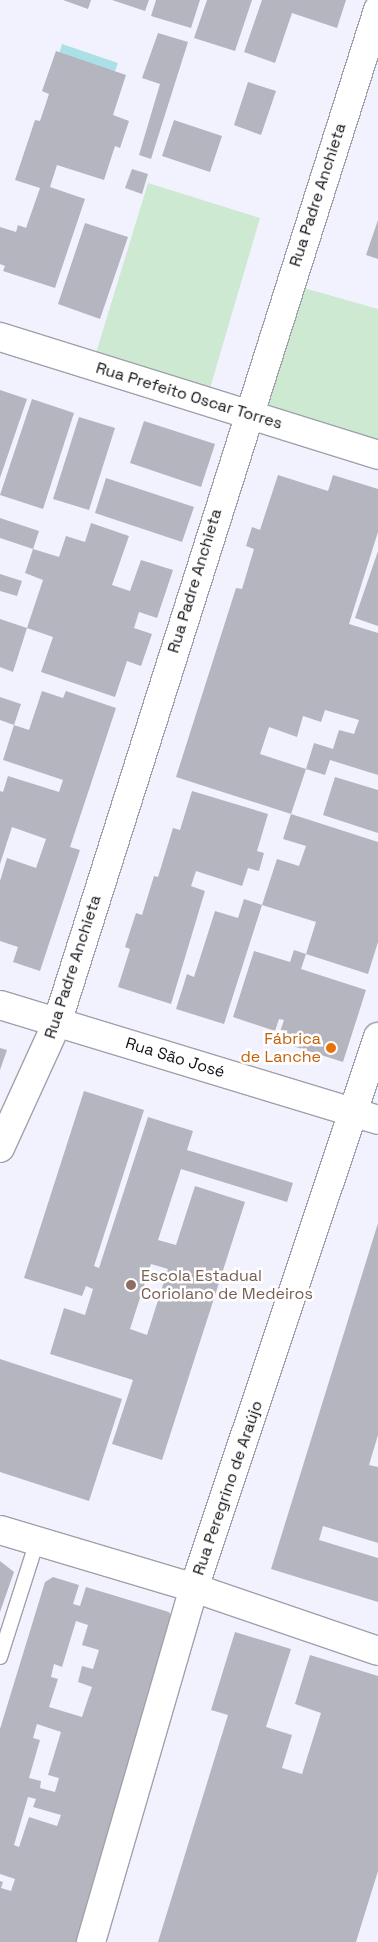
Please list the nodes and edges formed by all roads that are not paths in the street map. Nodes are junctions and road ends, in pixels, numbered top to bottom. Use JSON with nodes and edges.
{"nodes":[{"id":1,"x":378,"y":10,"type":"edge"},
{"id":2,"x":0,"y":337,"type":"edge"},
{"id":3,"x":248,"y":414,"type":"junction"},
{"id":4,"x":378,"y":455,"type":"edge"},
{"id":5,"x":0,"y":1005,"type":"edge"},
{"id":6,"x":57,"y":1023,"type":"junction"},
{"id":7,"x":378,"y":1037,"type":"edge"},
{"id":8,"x":366,"y":1116,"type":"edge"},
{"id":9,"x":0,"y":1148,"type":"edge"},
{"id":10,"x":0,"y":1530,"type":"edge"},
{"id":11,"x":37,"y":1541,"type":"junction"},
{"id":12,"x":194,"y":1588,"type":"junction"},
{"id":13,"x":378,"y":1651,"type":"edge"},
{"id":14,"x":0,"y":1657,"type":"edge"},
{"id":15,"x":91,"y":1942,"type":"edge"}],
"edges":[{"from":1,"to":3,"type":"street","name":"Rua Padre Anchieta"},
{"from":2,"to":3,"type":"street","name":"Rua Prefeito Oscar Torres"},
{"from":3,"to":4,"type":"street","name":"Rua Prefeito Oscar Torres"},
{"from":3,"to":6,"type":"street","name":"Rua Padre Anchieta"},
{"from":5,"to":6,"type":"street","name":"Rua São José"},
{"from":6,"to":8,"type":"street","name":"Rua São José"},
{"from":6,"to":9,"type":"street","name":"Rua Padre Anchieta"},
{"from":7,"to":8,"type":"street","name":"Rua Peregrino de Araújo"},
{"from":8,"to":12,"type":"street","name":"Rua Peregrino de Araújo"},
{"from":10,"to":11,"type":"street"},
{"from":11,"to":12,"type":"street"},
{"from":11,"to":14,"type":"lane"},
{"from":12,"to":13,"type":"street"},
{"from":12,"to":15,"type":"street","name":"Rua Peregrino de Araújo"}]}
